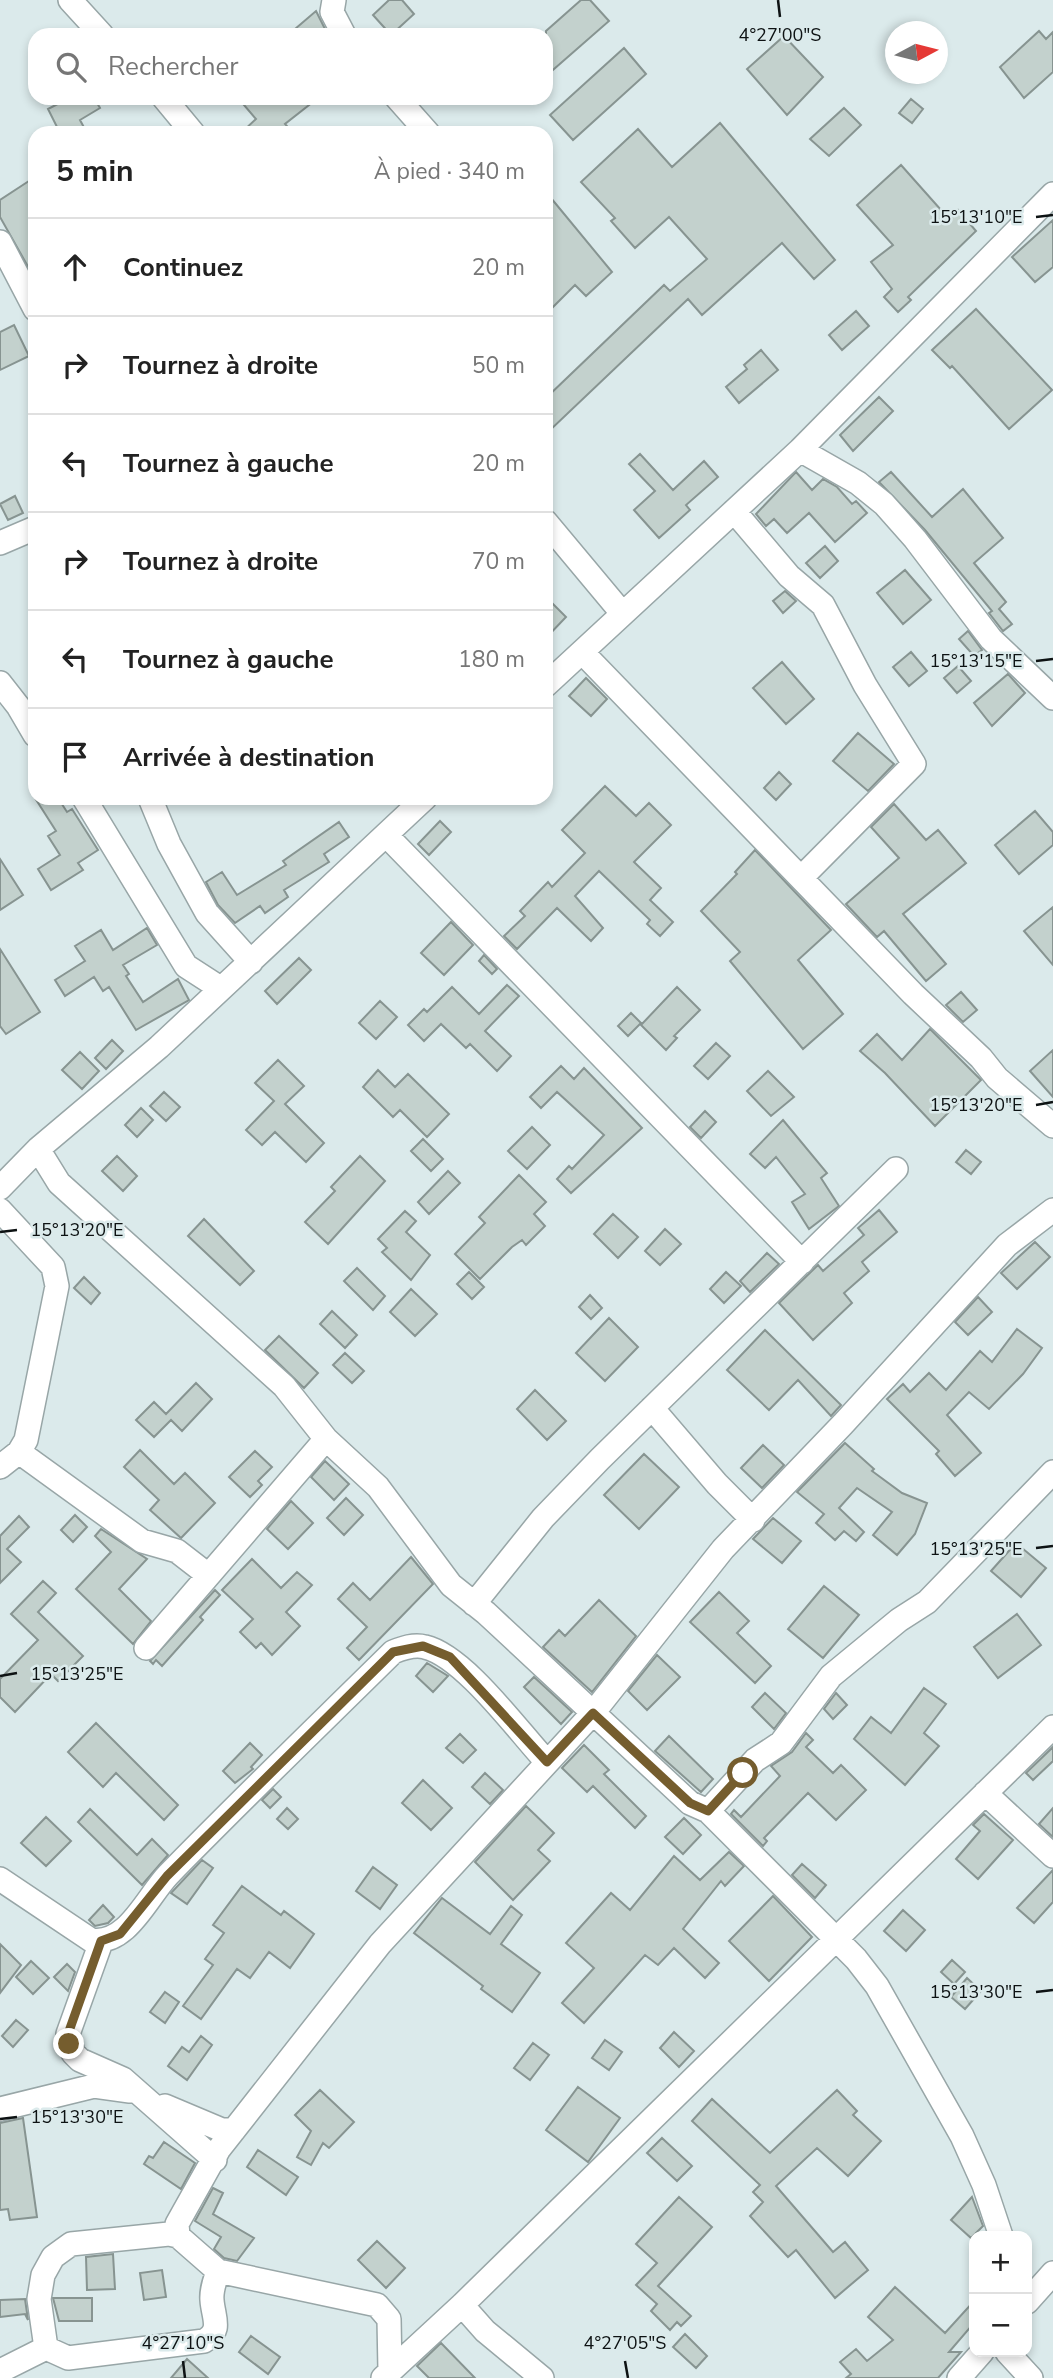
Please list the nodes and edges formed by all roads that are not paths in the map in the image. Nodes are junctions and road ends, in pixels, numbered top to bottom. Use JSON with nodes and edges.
{"nodes":[{"id":1,"x":70,"y":0,"type":"edge"},
{"id":2,"x":334,"y":0,"type":"edge"},
{"id":3,"x":96,"y":28,"type":"edge"},
{"id":4,"x":340,"y":28,"type":"edge"},
{"id":5,"x":170,"y":105,"type":"edge"},
{"id":6,"x":403,"y":105,"type":"edge"},
{"id":7,"x":187,"y":126,"type":"edge"},
{"id":8,"x":422,"y":126,"type":"edge"},
{"id":9,"x":1053,"y":194,"type":"edge"},
{"id":10,"x":0,"y":242,"type":"edge"},
{"id":11,"x":28,"y":296,"type":"edge"},
{"id":12,"x":800,"y":450,"type":"junction"},
{"id":13,"x":734,"y":511,"type":"junction"},
{"id":14,"x":553,"y":530,"type":"edge"},
{"id":15,"x":28,"y":531,"type":"edge"},
{"id":16,"x":0,"y":543,"type":"edge"},
{"id":17,"x":622,"y":613,"type":"junction"},
{"id":18,"x":582,"y":652,"type":"junction"},
{"id":19,"x":553,"y":679,"type":"edge"},
{"id":20,"x":0,"y":683,"type":"edge"},
{"id":21,"x":1053,"y":698,"type":"edge"},
{"id":22,"x":28,"y":722,"type":"edge"},
{"id":23,"x":88,"y":805,"type":"edge"},
{"id":24,"x":153,"y":805,"type":"edge"},
{"id":25,"x":415,"y":805,"type":"edge"},
{"id":26,"x":386,"y":835,"type":"junction"},
{"id":27,"x":801,"y":878,"type":"junction"},
{"id":28,"x":251,"y":962,"type":"junction"},
{"id":29,"x":220,"y":988,"type":"junction"},
{"id":30,"x":1053,"y":1126,"type":"edge"},
{"id":31,"x":38,"y":1149,"type":"junction"},
{"id":32,"x":896,"y":1169,"type":"dead end"},
{"id":33,"x":0,"y":1188,"type":"edge"},
{"id":34,"x":0,"y":1210,"type":"edge"},
{"id":35,"x":1053,"y":1210,"type":"edge"},
{"id":36,"x":802,"y":1262,"type":"junction"},
{"id":37,"x":652,"y":1408,"type":"junction"},
{"id":38,"x":326,"y":1439,"type":"junction"},
{"id":39,"x":19,"y":1452,"type":"junction"},
{"id":40,"x":0,"y":1467,"type":"edge"},
{"id":41,"x":1053,"y":1472,"type":"edge"},
{"id":42,"x":753,"y":1520,"type":"junction"},
{"id":43,"x":208,"y":1575,"type":"junction"},
{"id":44,"x":474,"y":1604,"type":"junction"},
{"id":45,"x":146,"y":1648,"type":"dead end"},
{"id":46,"x":593,"y":1713,"type":"junction"},
{"id":47,"x":1053,"y":1727,"type":"edge"},
{"id":48,"x":547,"y":1762,"type":"junction"},
{"id":49,"x":985,"y":1793,"type":"junction"},
{"id":50,"x":708,"y":1811,"type":"junction"},
{"id":51,"x":1053,"y":1856,"type":"edge"},
{"id":52,"x":0,"y":1879,"type":"edge"},
{"id":53,"x":834,"y":1938,"type":"junction"},
{"id":54,"x":101,"y":1941,"type":"junction"},
{"id":55,"x":149,"y":2099,"type":"junction"},
{"id":56,"x":0,"y":2109,"type":"edge"},
{"id":57,"x":234,"y":2130,"type":"junction"},
{"id":58,"x":215,"y":2160,"type":"junction"},
{"id":59,"x":999,"y":2231,"type":"edge"},
{"id":60,"x":178,"y":2236,"type":"junction"},
{"id":61,"x":218,"y":2271,"type":"junction"},
{"id":62,"x":1053,"y":2273,"type":"edge"},
{"id":63,"x":1032,"y":2296,"type":"edge"},
{"id":64,"x":462,"y":2305,"type":"junction"},
{"id":65,"x":46,"y":2348,"type":"junction"},
{"id":66,"x":978,"y":2357,"type":"edge"},
{"id":67,"x":1012,"y":2357,"type":"edge"},
{"id":68,"x":13,"y":2372,"type":"edge"},
{"id":69,"x":386,"y":2375,"type":"edge"},
{"id":70,"x":542,"y":2378,"type":"edge"},
{"id":71,"x":959,"y":2378,"type":"edge"},
{"id":72,"x":1031,"y":2378,"type":"edge"}],
"edges":[{"from":1,"to":3,"type":"street"},
{"from":2,"to":4,"type":"street"},
{"from":5,"to":7,"type":"street"},
{"from":6,"to":8,"type":"street"},
{"from":9,"to":12,"type":"street"},
{"from":10,"to":11,"type":"street"},
{"from":12,"to":13,"type":"street"},
{"from":12,"to":21,"type":"street"},
{"from":13,"to":17,"type":"street"},
{"from":13,"to":27,"type":"street"},
{"from":14,"to":17,"type":"street"},
{"from":15,"to":16,"type":"street"},
{"from":17,"to":18,"type":"street"},
{"from":18,"to":19,"type":"street"},
{"from":18,"to":27,"type":"street"},
{"from":20,"to":22,"type":"street"},
{"from":23,"to":29,"type":"street"},
{"from":24,"to":28,"type":"street"},
{"from":25,"to":26,"type":"street"},
{"from":26,"to":28,"type":"street"},
{"from":26,"to":36,"type":"street"},
{"from":27,"to":30,"type":"street"},
{"from":28,"to":29,"type":"street"},
{"from":29,"to":31,"type":"street"},
{"from":31,"to":33,"type":"street"},
{"from":31,"to":38,"type":"street"},
{"from":32,"to":36,"type":"street"},
{"from":34,"to":39,"type":"street"},
{"from":35,"to":42,"type":"street"},
{"from":36,"to":37,"type":"street"},
{"from":37,"to":42,"type":"street"},
{"from":37,"to":44,"type":"street"},
{"from":38,"to":43,"type":"street"},
{"from":38,"to":44,"type":"street"},
{"from":39,"to":40,"type":"street"},
{"from":39,"to":43,"type":"street"},
{"from":41,"to":50,"type":"street"},
{"from":42,"to":46,"type":"street"},
{"from":43,"to":45,"type":"street"},
{"from":44,"to":46,"type":"street"},
{"from":46,"to":48,"type":"street"},
{"from":46,"to":50,"type":"street"},
{"from":47,"to":49,"type":"street"},
{"from":48,"to":54,"type":"street"},
{"from":48,"to":57,"type":"street"},
{"from":49,"to":51,"type":"street"},
{"from":49,"to":53,"type":"street"},
{"from":50,"to":53,"type":"street"},
{"from":52,"to":54,"type":"street"},
{"from":53,"to":59,"type":"street"},
{"from":53,"to":64,"type":"street"},
{"from":54,"to":55,"type":"street"},
{"from":55,"to":56,"type":"street"},
{"from":55,"to":57,"type":"street"},
{"from":55,"to":58,"type":"street"},
{"from":57,"to":58,"type":"street"},
{"from":58,"to":60,"type":"street"},
{"from":60,"to":61,"type":"street"},
{"from":60,"to":65,"type":"street"},
{"from":61,"to":65,"type":"street"},
{"from":61,"to":69,"type":"street"},
{"from":62,"to":63,"type":"street"},
{"from":64,"to":69,"type":"street"},
{"from":64,"to":70,"type":"street"},
{"from":65,"to":68,"type":"street"},
{"from":66,"to":71,"type":"street"},
{"from":67,"to":72,"type":"street"}]}
